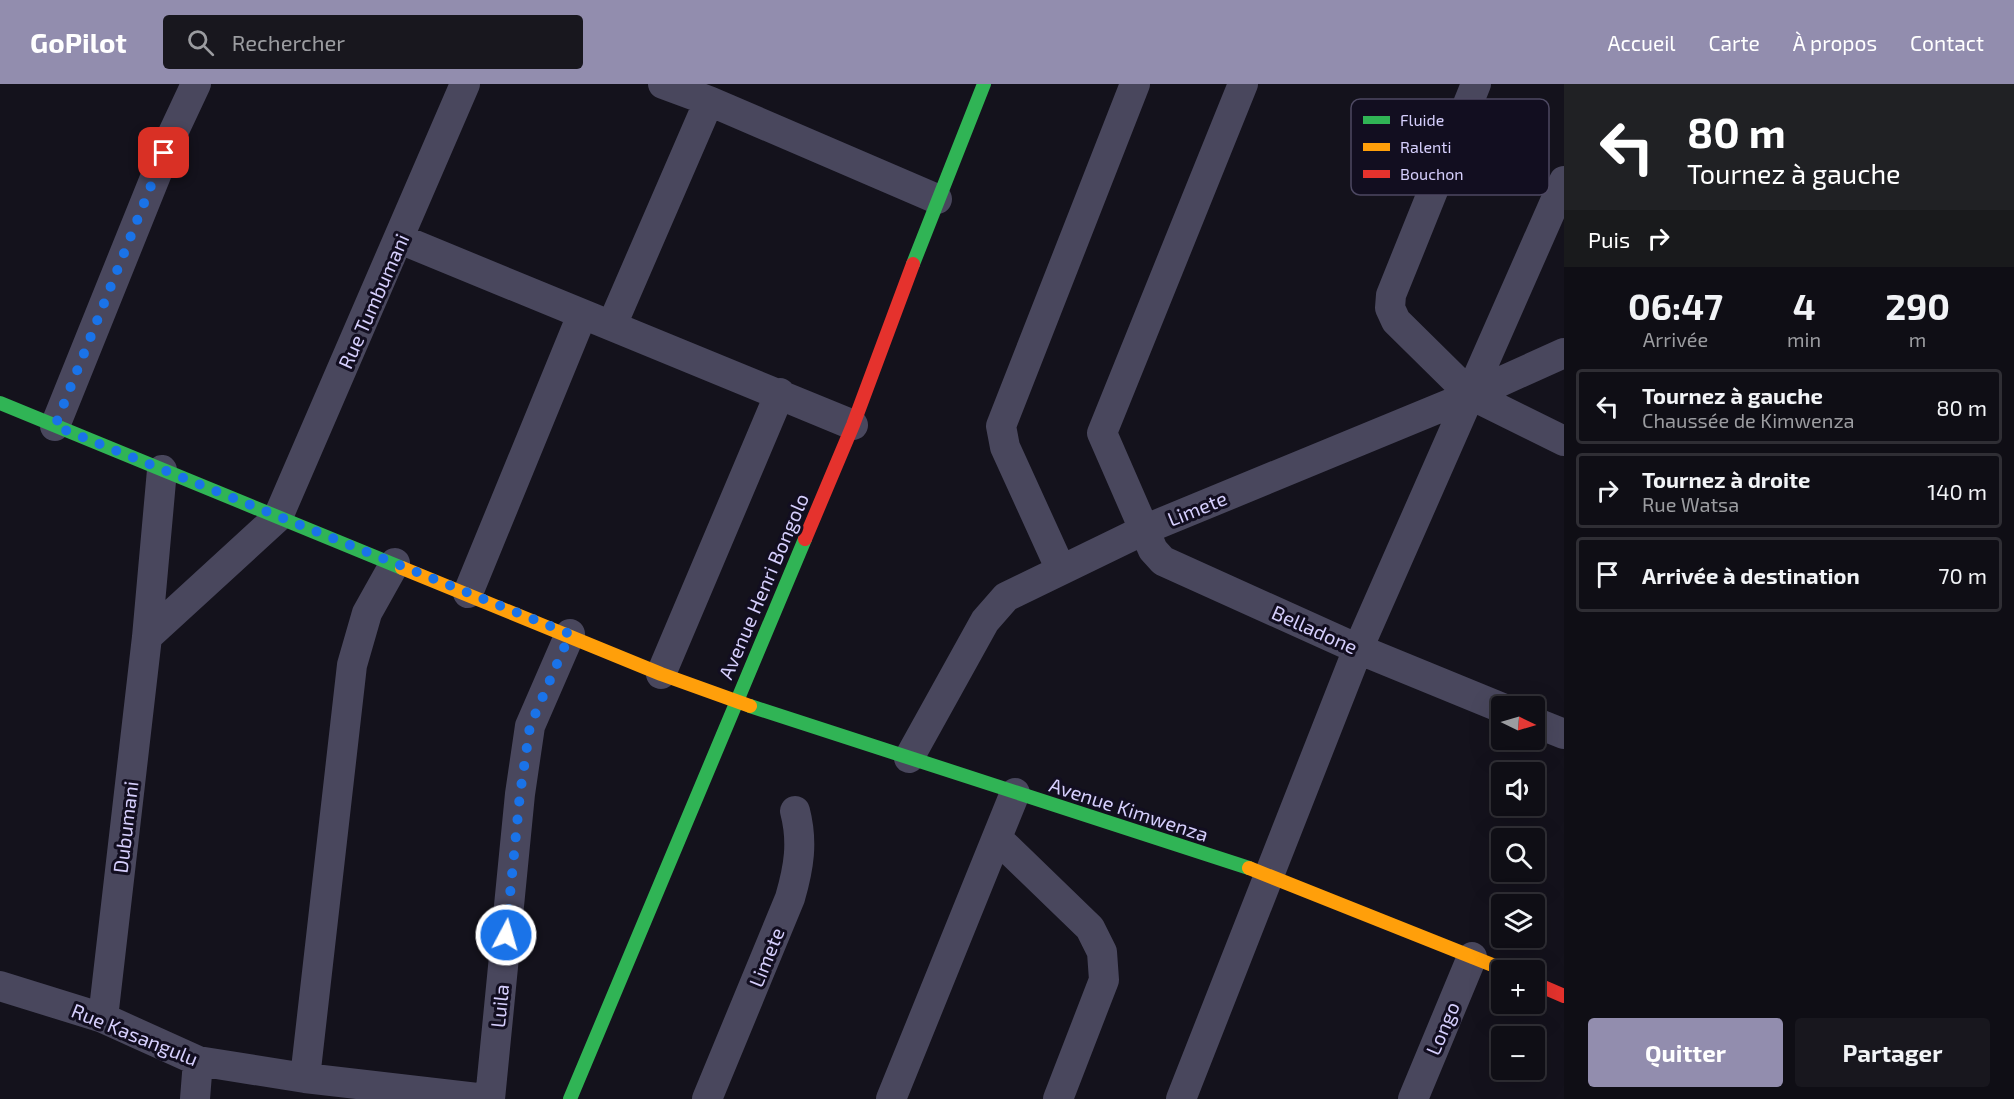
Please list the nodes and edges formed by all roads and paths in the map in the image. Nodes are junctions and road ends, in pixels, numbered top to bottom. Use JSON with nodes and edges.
{"nodes":[{"id":1,"x":196,"y":84,"type":"edge"},
{"id":2,"x":984,"y":84,"type":"edge"},
{"id":3,"x":1134,"y":84,"type":"edge"},
{"id":4,"x":1244,"y":84,"type":"edge"},
{"id":5,"x":1476,"y":84,"type":"edge"},
{"id":6,"x":460,"y":85,"type":"edge"},
{"id":7,"x":674,"y":86,"type":"edge"},
{"id":8,"x":1470,"y":99,"type":"edge"},
{"id":9,"x":709,"y":101,"type":"junction"},
{"id":10,"x":1564,"y":181,"type":"edge"},
{"id":11,"x":1431,"y":195,"type":"edge"},
{"id":12,"x":937,"y":199,"type":"junction"},
{"id":13,"x":400,"y":239,"type":"junction"},
{"id":14,"x":582,"y":315,"type":"junction"},
{"id":15,"x":612,"y":326,"type":"junction"},
{"id":16,"x":1564,"y":353,"type":"edge"},
{"id":17,"x":780,"y":393,"type":"junction"},
{"id":18,"x":1471,"y":395,"type":"junction"},
{"id":19,"x":0,"y":403,"type":"edge"},
{"id":20,"x":853,"y":425,"type":"junction"},
{"id":21,"x":55,"y":426,"type":"junction"},
{"id":22,"x":1564,"y":441,"type":"edge"},
{"id":23,"x":162,"y":470,"type":"junction"},
{"id":24,"x":278,"y":517,"type":"junction"},
{"id":25,"x":1146,"y":529,"type":"junction"},
{"id":26,"x":395,"y":563,"type":"junction"},
{"id":27,"x":1062,"y":570,"type":"junction"},
{"id":28,"x":468,"y":593,"type":"junction"},
{"id":29,"x":570,"y":634,"type":"junction"},
{"id":30,"x":147,"y":637,"type":"junction"},
{"id":31,"x":1358,"y":649,"type":"junction"},
{"id":32,"x":661,"y":674,"type":"junction"},
{"id":33,"x":735,"y":701,"type":"junction"},
{"id":34,"x":1491,"y":703,"type":"edge"},
{"id":35,"x":1545,"y":726,"type":"edge"},
{"id":36,"x":1564,"y":734,"type":"edge"},
{"id":37,"x":909,"y":758,"type":"junction"},
{"id":38,"x":1016,"y":793,"type":"junction"},
{"id":39,"x":795,"y":811,"type":"dead end"},
{"id":40,"x":997,"y":838,"type":"junction"},
{"id":41,"x":1270,"y":875,"type":"junction"},
{"id":42,"x":1472,"y":957,"type":"junction"},
{"id":43,"x":1491,"y":964,"type":"edge"},
{"id":44,"x":0,"y":986,"type":"edge"},
{"id":45,"x":1545,"y":988,"type":"edge"},
{"id":46,"x":1564,"y":996,"type":"edge"},
{"id":47,"x":103,"y":1018,"type":"junction"},
{"id":48,"x":198,"y":1061,"type":"junction"},
{"id":49,"x":305,"y":1078,"type":"junction"},
{"id":50,"x":408,"y":1095,"type":"edge"},
{"id":51,"x":195,"y":1099,"type":"edge"},
{"id":52,"x":488,"y":1099,"type":"edge"},
{"id":53,"x":570,"y":1099,"type":"edge"},
{"id":54,"x":707,"y":1099,"type":"edge"},
{"id":55,"x":891,"y":1099,"type":"edge"},
{"id":56,"x":1058,"y":1099,"type":"edge"},
{"id":57,"x":1181,"y":1099,"type":"edge"},
{"id":58,"x":1413,"y":1099,"type":"edge"}],
"edges":[{"from":1,"to":21,"type":"street"},
{"from":2,"to":12,"type":"street","name":"Avenue Henri Bongolo"},
{"from":3,"to":27,"type":"street"},
{"from":4,"to":25,"type":"street","name":"Belladone"},
{"from":5,"to":8,"type":"street"},
{"from":6,"to":13,"type":"street","name":"Rue Tumbumani"},
{"from":7,"to":9,"type":"street"},
{"from":9,"to":12,"type":"street"},
{"from":9,"to":15,"type":"street"},
{"from":10,"to":18,"type":"street"},
{"from":11,"to":18,"type":"street"},
{"from":12,"to":20,"type":"street","name":"Avenue Henri Bongolo"},
{"from":13,"to":14,"type":"street"},
{"from":13,"to":24,"type":"street","name":"Rue Tumbumani"},
{"from":14,"to":15,"type":"street"},
{"from":14,"to":28,"type":"street"},
{"from":15,"to":17,"type":"street"},
{"from":16,"to":18,"type":"street","name":"Limete"},
{"from":17,"to":20,"type":"street"},
{"from":17,"to":32,"type":"street"},
{"from":18,"to":22,"type":"street"},
{"from":18,"to":25,"type":"street","name":"Limete"},
{"from":18,"to":31,"type":"street"},
{"from":19,"to":21,"type":"street","name":"Avenue Kimwenza"},
{"from":20,"to":33,"type":"street","name":"Avenue Henri Bongolo"},
{"from":21,"to":23,"type":"street","name":"Avenue Kimwenza"},
{"from":23,"to":24,"type":"street","name":"Avenue Kimwenza"},
{"from":23,"to":30,"type":"street","name":"Dubumani"},
{"from":24,"to":26,"type":"street","name":"Avenue Kimwenza"},
{"from":24,"to":30,"type":"street"},
{"from":25,"to":27,"type":"street","name":"Limete"},
{"from":25,"to":31,"type":"street","name":"Belladone"},
{"from":26,"to":28,"type":"street","name":"Avenue Kimwenza"},
{"from":26,"to":49,"type":"street"},
{"from":27,"to":37,"type":"street","name":"Limete"},
{"from":28,"to":29,"type":"street","name":"Avenue Kimwenza"},
{"from":29,"to":32,"type":"street","name":"Avenue Kimwenza"},
{"from":29,"to":52,"type":"street","name":"Luila"},
{"from":30,"to":47,"type":"street","name":"Dubumani"},
{"from":31,"to":34,"type":"street","name":"Belladone"},
{"from":31,"to":41,"type":"street"},
{"from":32,"to":33,"type":"street","name":"Avenue Kimwenza"},
{"from":33,"to":37,"type":"street","name":"Avenue Kimwenza"},
{"from":33,"to":53,"type":"street","name":"Avenue Henri Bongolo"},
{"from":35,"to":36,"type":"street"},
{"from":37,"to":38,"type":"street","name":"Avenue Kimwenza"},
{"from":38,"to":40,"type":"street"},
{"from":38,"to":41,"type":"street","name":"Avenue Kimwenza"},
{"from":39,"to":54,"type":"street","name":"Limete"},
{"from":40,"to":55,"type":"street"},
{"from":40,"to":56,"type":"street"},
{"from":41,"to":42,"type":"street","name":"Avenue Kimwenza"},
{"from":41,"to":57,"type":"street"},
{"from":42,"to":43,"type":"street","name":"Avenue Kimwenza"},
{"from":42,"to":58,"type":"street","name":"Longo"},
{"from":44,"to":47,"type":"street","name":"Rue Kasangulu"},
{"from":45,"to":46,"type":"street"},
{"from":47,"to":48,"type":"street","name":"Rue Kasangulu"},
{"from":48,"to":49,"type":"street","name":"Rue Kasangulu"},
{"from":48,"to":51,"type":"street"},
{"from":49,"to":50,"type":"street","name":"Rue Kasangulu"},
{"from":50,"to":52,"type":"street","name":"Rue Kasangulu"}]}
